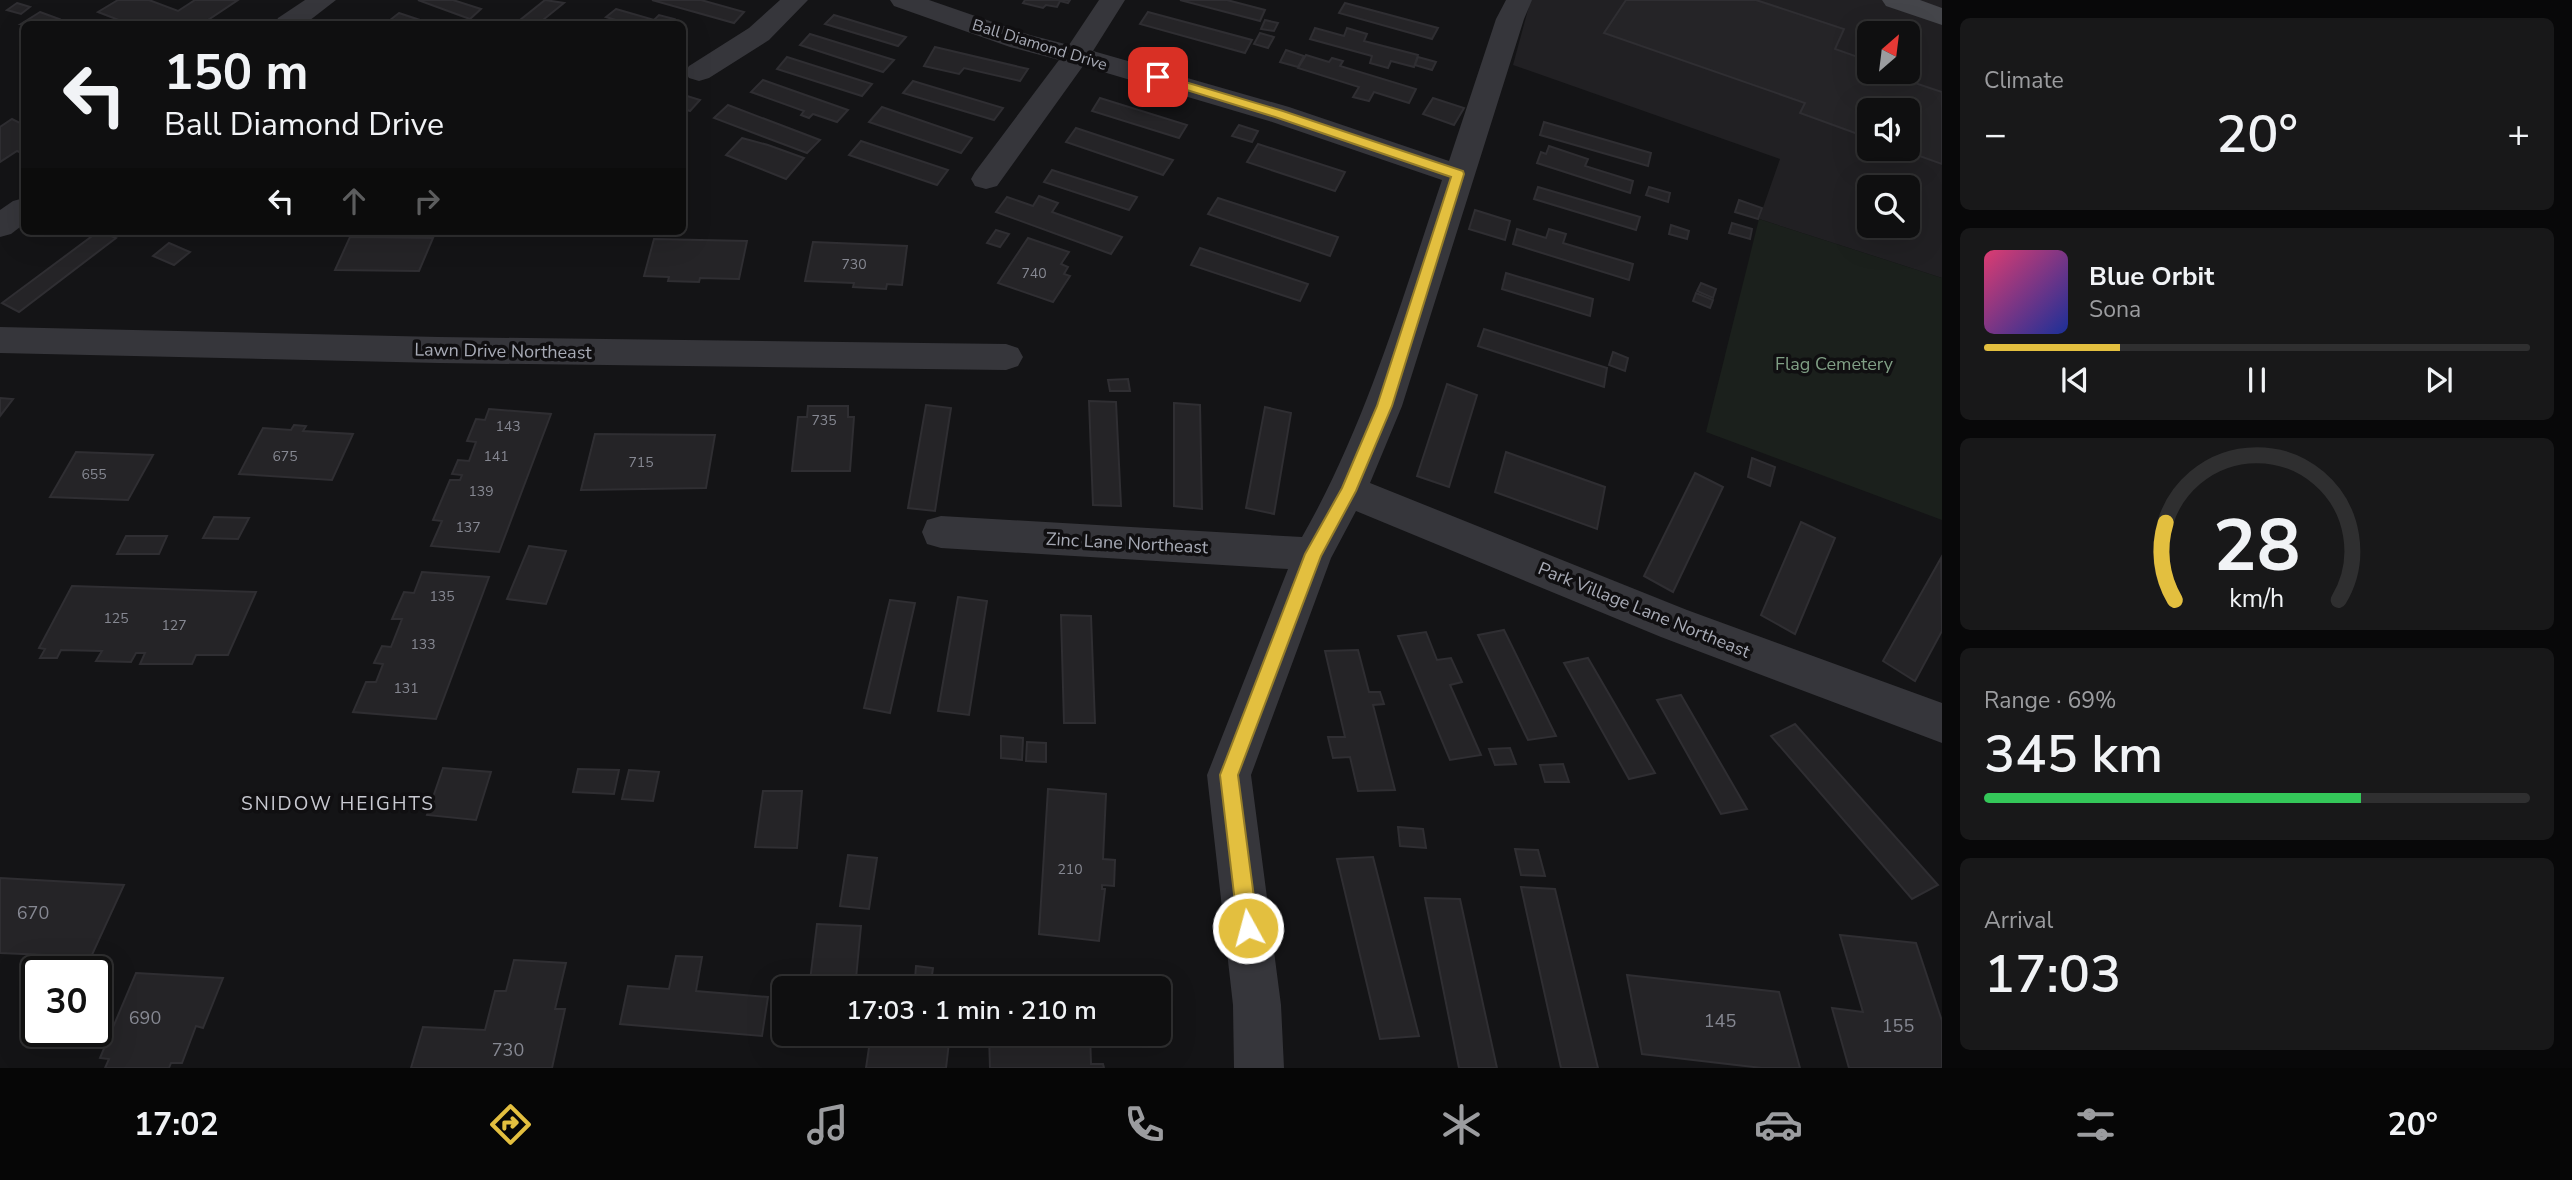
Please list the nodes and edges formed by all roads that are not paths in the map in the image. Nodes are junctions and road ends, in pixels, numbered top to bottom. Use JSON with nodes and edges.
{"nodes":[{"id":1,"x":323,"y":0,"type":"edge"},
{"id":2,"x":795,"y":0,"type":"edge"},
{"id":3,"x":904,"y":0,"type":"edge"},
{"id":4,"x":1112,"y":0,"type":"edge"},
{"id":5,"x":1519,"y":0,"type":"edge"},
{"id":6,"x":1895,"y":0,"type":"edge"},
{"id":7,"x":1942,"y":17,"type":"edge"},
{"id":8,"x":292,"y":21,"type":"edge"},
{"id":9,"x":1076,"y":56,"type":"junction"},
{"id":10,"x":699,"y":72,"type":"dead end"},
{"id":11,"x":1458,"y":174,"type":"junction"},
{"id":12,"x":986,"y":179,"type":"dead end"},
{"id":13,"x":21,"y":211,"type":"edge"},
{"id":14,"x":0,"y":226,"type":"edge"},
{"id":15,"x":0,"y":340,"type":"edge"},
{"id":16,"x":1006,"y":358,"type":"dead end"},
{"id":17,"x":1348,"y":491,"type":"junction"},
{"id":18,"x":941,"y":533,"type":"dead end"},
{"id":19,"x":1313,"y":554,"type":"junction"},
{"id":20,"x":1942,"y":723,"type":"edge"},
{"id":21,"x":1259,"y":1068,"type":"edge"}],
"edges":[{"from":1,"to":8,"type":"street"},
{"from":2,"to":10,"type":"street"},
{"from":3,"to":9,"type":"street","name":"Ball Diamond Drive"},
{"from":4,"to":9,"type":"street"},
{"from":5,"to":11,"type":"street"},
{"from":6,"to":7,"type":"street"},
{"from":9,"to":11,"type":"street","name":"Ball Diamond Drive"},
{"from":9,"to":12,"type":"street"},
{"from":11,"to":17,"type":"street"},
{"from":13,"to":14,"type":"street"},
{"from":15,"to":16,"type":"street","name":"Lawn Drive Northeast"},
{"from":17,"to":19,"type":"street"},
{"from":17,"to":20,"type":"street","name":"Park Village Lane Northeast"},
{"from":18,"to":19,"type":"street","name":"Zinc Lane Northeast"},
{"from":19,"to":21,"type":"street"}]}
